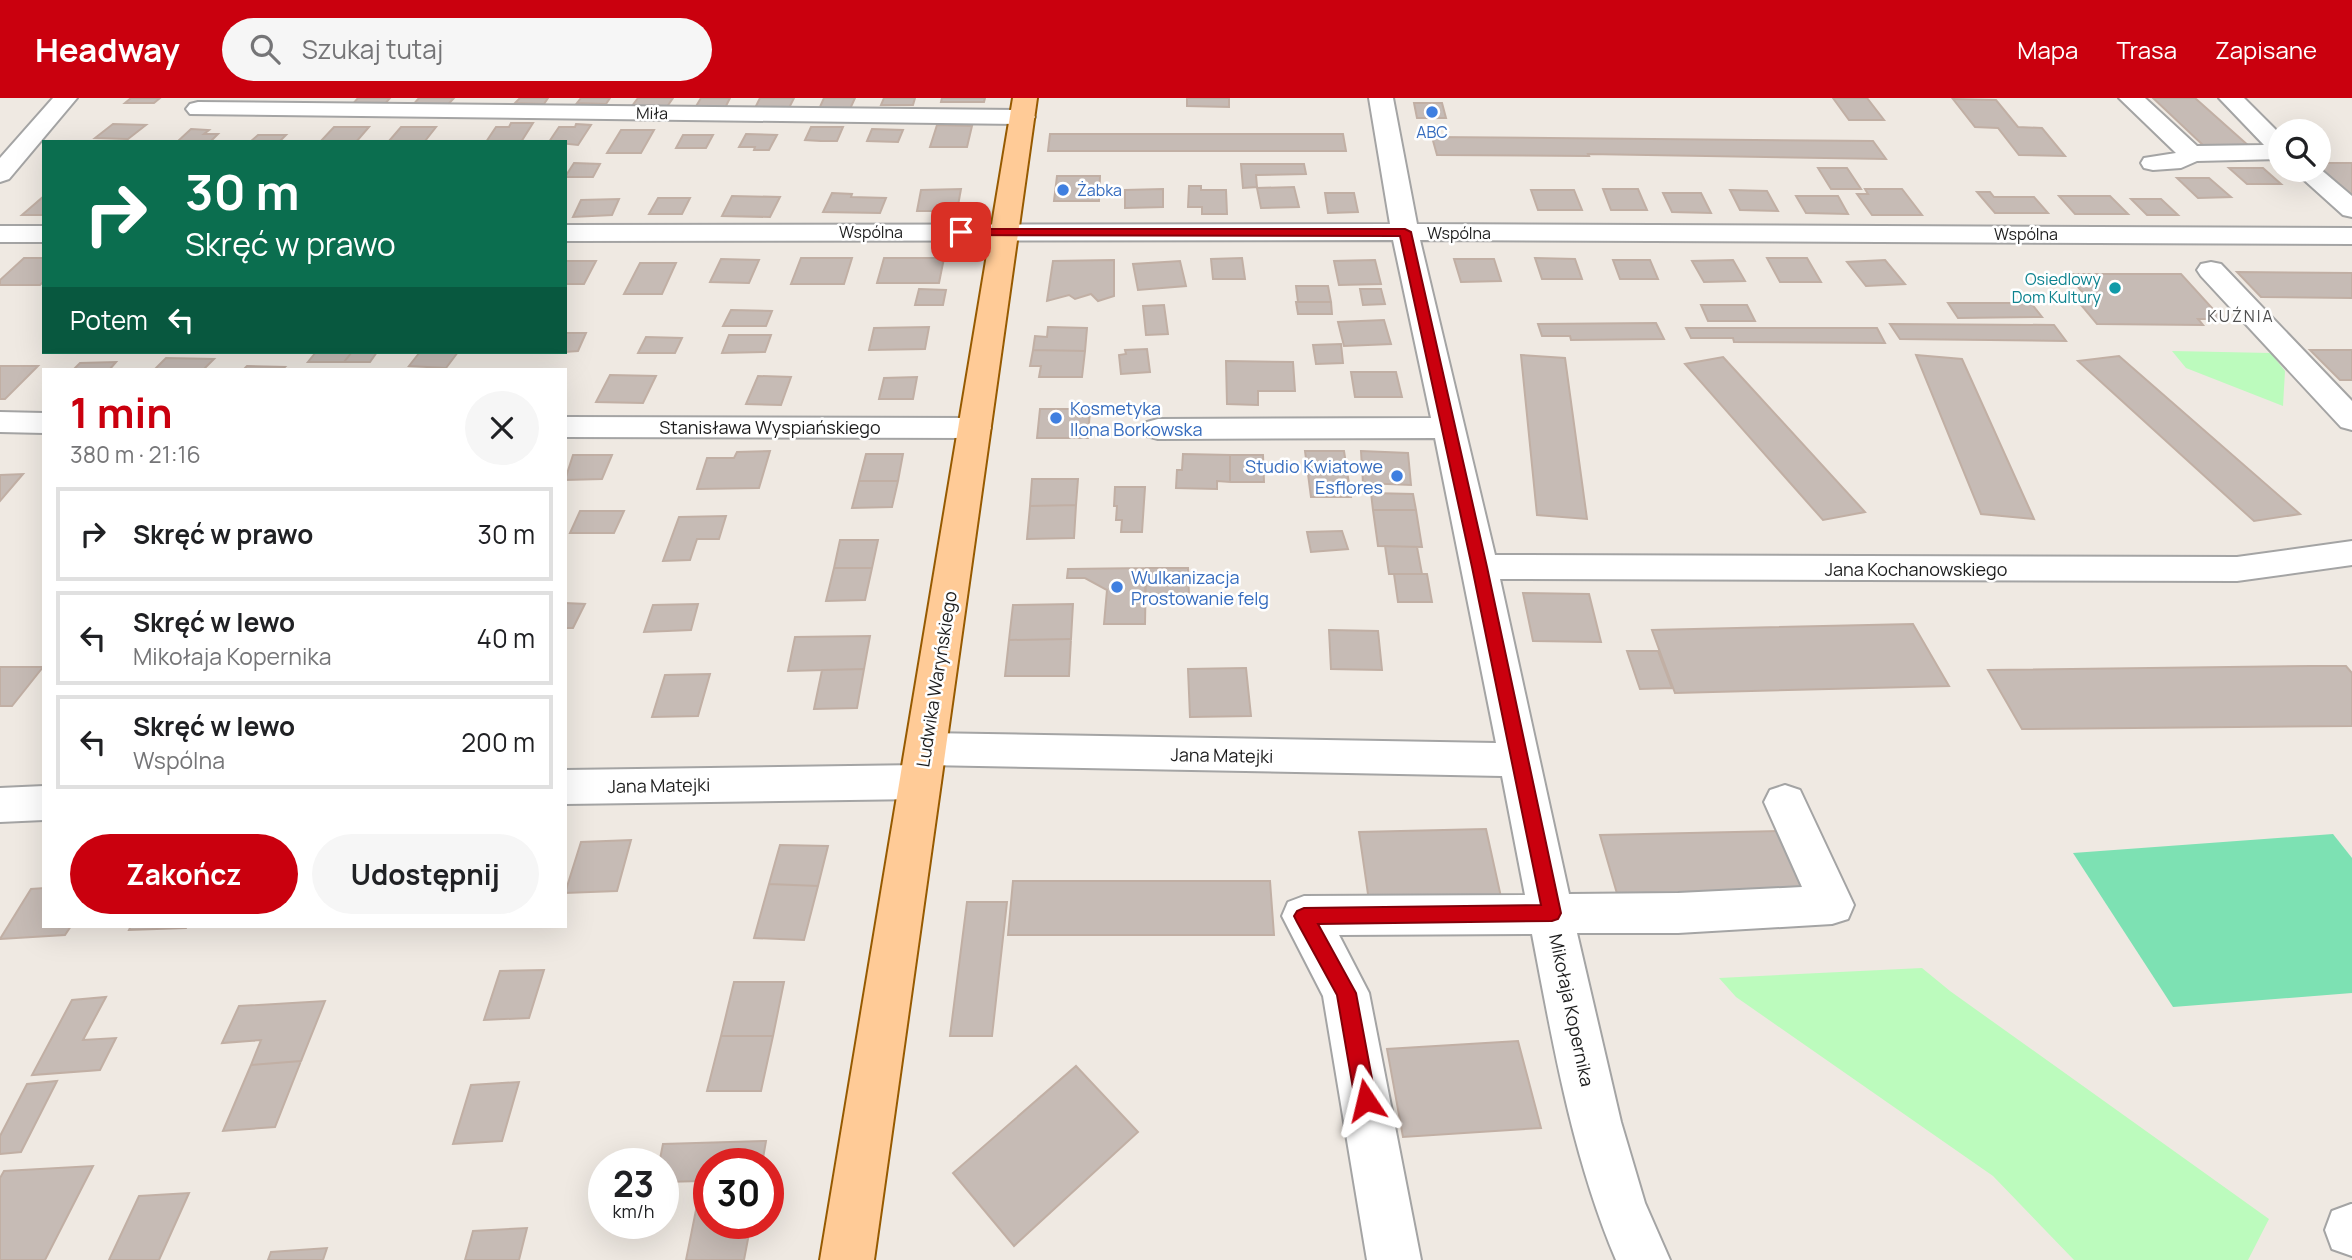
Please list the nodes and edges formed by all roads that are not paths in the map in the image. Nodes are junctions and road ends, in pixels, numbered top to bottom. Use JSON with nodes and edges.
{"nodes":[{"id":1,"x":65,"y":98,"type":"edge"},
{"id":2,"x":1381,"y":98,"type":"edge"},
{"id":3,"x":2131,"y":98,"type":"edge"},
{"id":4,"x":2231,"y":98,"type":"edge"},
{"id":5,"x":1024,"y":107,"type":"edge"},
{"id":6,"x":198,"y":109,"type":"dead end"},
{"id":7,"x":2268,"y":137,"type":"edge"},
{"id":8,"x":2268,"y":150,"type":"edge"},
{"id":9,"x":2191,"y":155,"type":"junction"},
{"id":10,"x":2153,"y":163,"type":"dead end"},
{"id":11,"x":0,"y":174,"type":"edge"},
{"id":12,"x":2320,"y":182,"type":"edge"},
{"id":13,"x":2352,"y":209,"type":"edge"},
{"id":14,"x":1005,"y":232,"type":"junction"},
{"id":15,"x":1405,"y":232,"type":"junction"},
{"id":16,"x":567,"y":233,"type":"edge"},
{"id":17,"x":0,"y":234,"type":"edge"},
{"id":18,"x":42,"y":234,"type":"edge"},
{"id":19,"x":2352,"y":236,"type":"edge"},
{"id":20,"x":2211,"y":270,"type":"dead end"},
{"id":21,"x":2352,"y":420,"type":"edge"},
{"id":22,"x":0,"y":422,"type":"edge"},
{"id":23,"x":42,"y":423,"type":"edge"},
{"id":24,"x":567,"y":427,"type":"edge"},
{"id":25,"x":975,"y":428,"type":"junction"},
{"id":26,"x":1449,"y":428,"type":"junction"},
{"id":27,"x":1158,"y":429,"type":"dead end"},
{"id":28,"x":2352,"y":553,"type":"edge"},
{"id":29,"x":1480,"y":567,"type":"junction"},
{"id":30,"x":1518,"y":760,"type":"junction"},
{"id":31,"x":923,"y":766,"type":"junction"},
{"id":32,"x":567,"y":787,"type":"edge"},
{"id":33,"x":1786,"y":802,"type":"dead end"},
{"id":34,"x":42,"y":803,"type":"edge"},
{"id":35,"x":0,"y":805,"type":"edge"},
{"id":36,"x":1552,"y":913,"type":"junction"},
{"id":37,"x":847,"y":1260,"type":"edge"},
{"id":38,"x":1394,"y":1260,"type":"edge"},
{"id":39,"x":1643,"y":1260,"type":"edge"}],
"edges":[{"from":1,"to":11,"type":"street"},
{"from":2,"to":15,"type":"street","name":"Mikołaja Kopernika"},
{"from":3,"to":9,"type":"street"},
{"from":4,"to":7,"type":"street"},
{"from":5,"to":6,"type":"street","name":"Miła"},
{"from":5,"to":14,"type":"main road","name":"Ludwika Waryńskiego"},
{"from":8,"to":9,"type":"street"},
{"from":9,"to":10,"type":"street"},
{"from":12,"to":13,"type":"street"},
{"from":14,"to":15,"type":"street","name":"Wspólna"},
{"from":14,"to":16,"type":"street","name":"Wspólna"},
{"from":14,"to":25,"type":"main road","name":"Ludwika Waryńskiego"},
{"from":15,"to":19,"type":"street","name":"Wspólna"},
{"from":15,"to":26,"type":"street","name":"Mikołaja Kopernika"},
{"from":17,"to":18,"type":"street"},
{"from":20,"to":21,"type":"street"},
{"from":22,"to":23,"type":"street"},
{"from":24,"to":25,"type":"street","name":"Stanisława Wyspiańskiego"},
{"from":25,"to":31,"type":"main road","name":"Ludwika Waryńskiego"},
{"from":26,"to":27,"type":"street"},
{"from":26,"to":29,"type":"street","name":"Mikołaja Kopernika"},
{"from":28,"to":29,"type":"street","name":"Jana Kochanowskiego"},
{"from":29,"to":30,"type":"street","name":"Mikołaja Kopernika"},
{"from":30,"to":31,"type":"street","name":"Jana Matejki"},
{"from":30,"to":36,"type":"street","name":"Mikołaja Kopernika"},
{"from":31,"to":32,"type":"street","name":"Jana Matejki"},
{"from":31,"to":37,"type":"main road","name":"Ludwika Waryńskiego"},
{"from":33,"to":36,"type":"street"},
{"from":34,"to":35,"type":"street"},
{"from":36,"to":38,"type":"street"},
{"from":36,"to":39,"type":"street","name":"Mikołaja Kopernika"}]}
